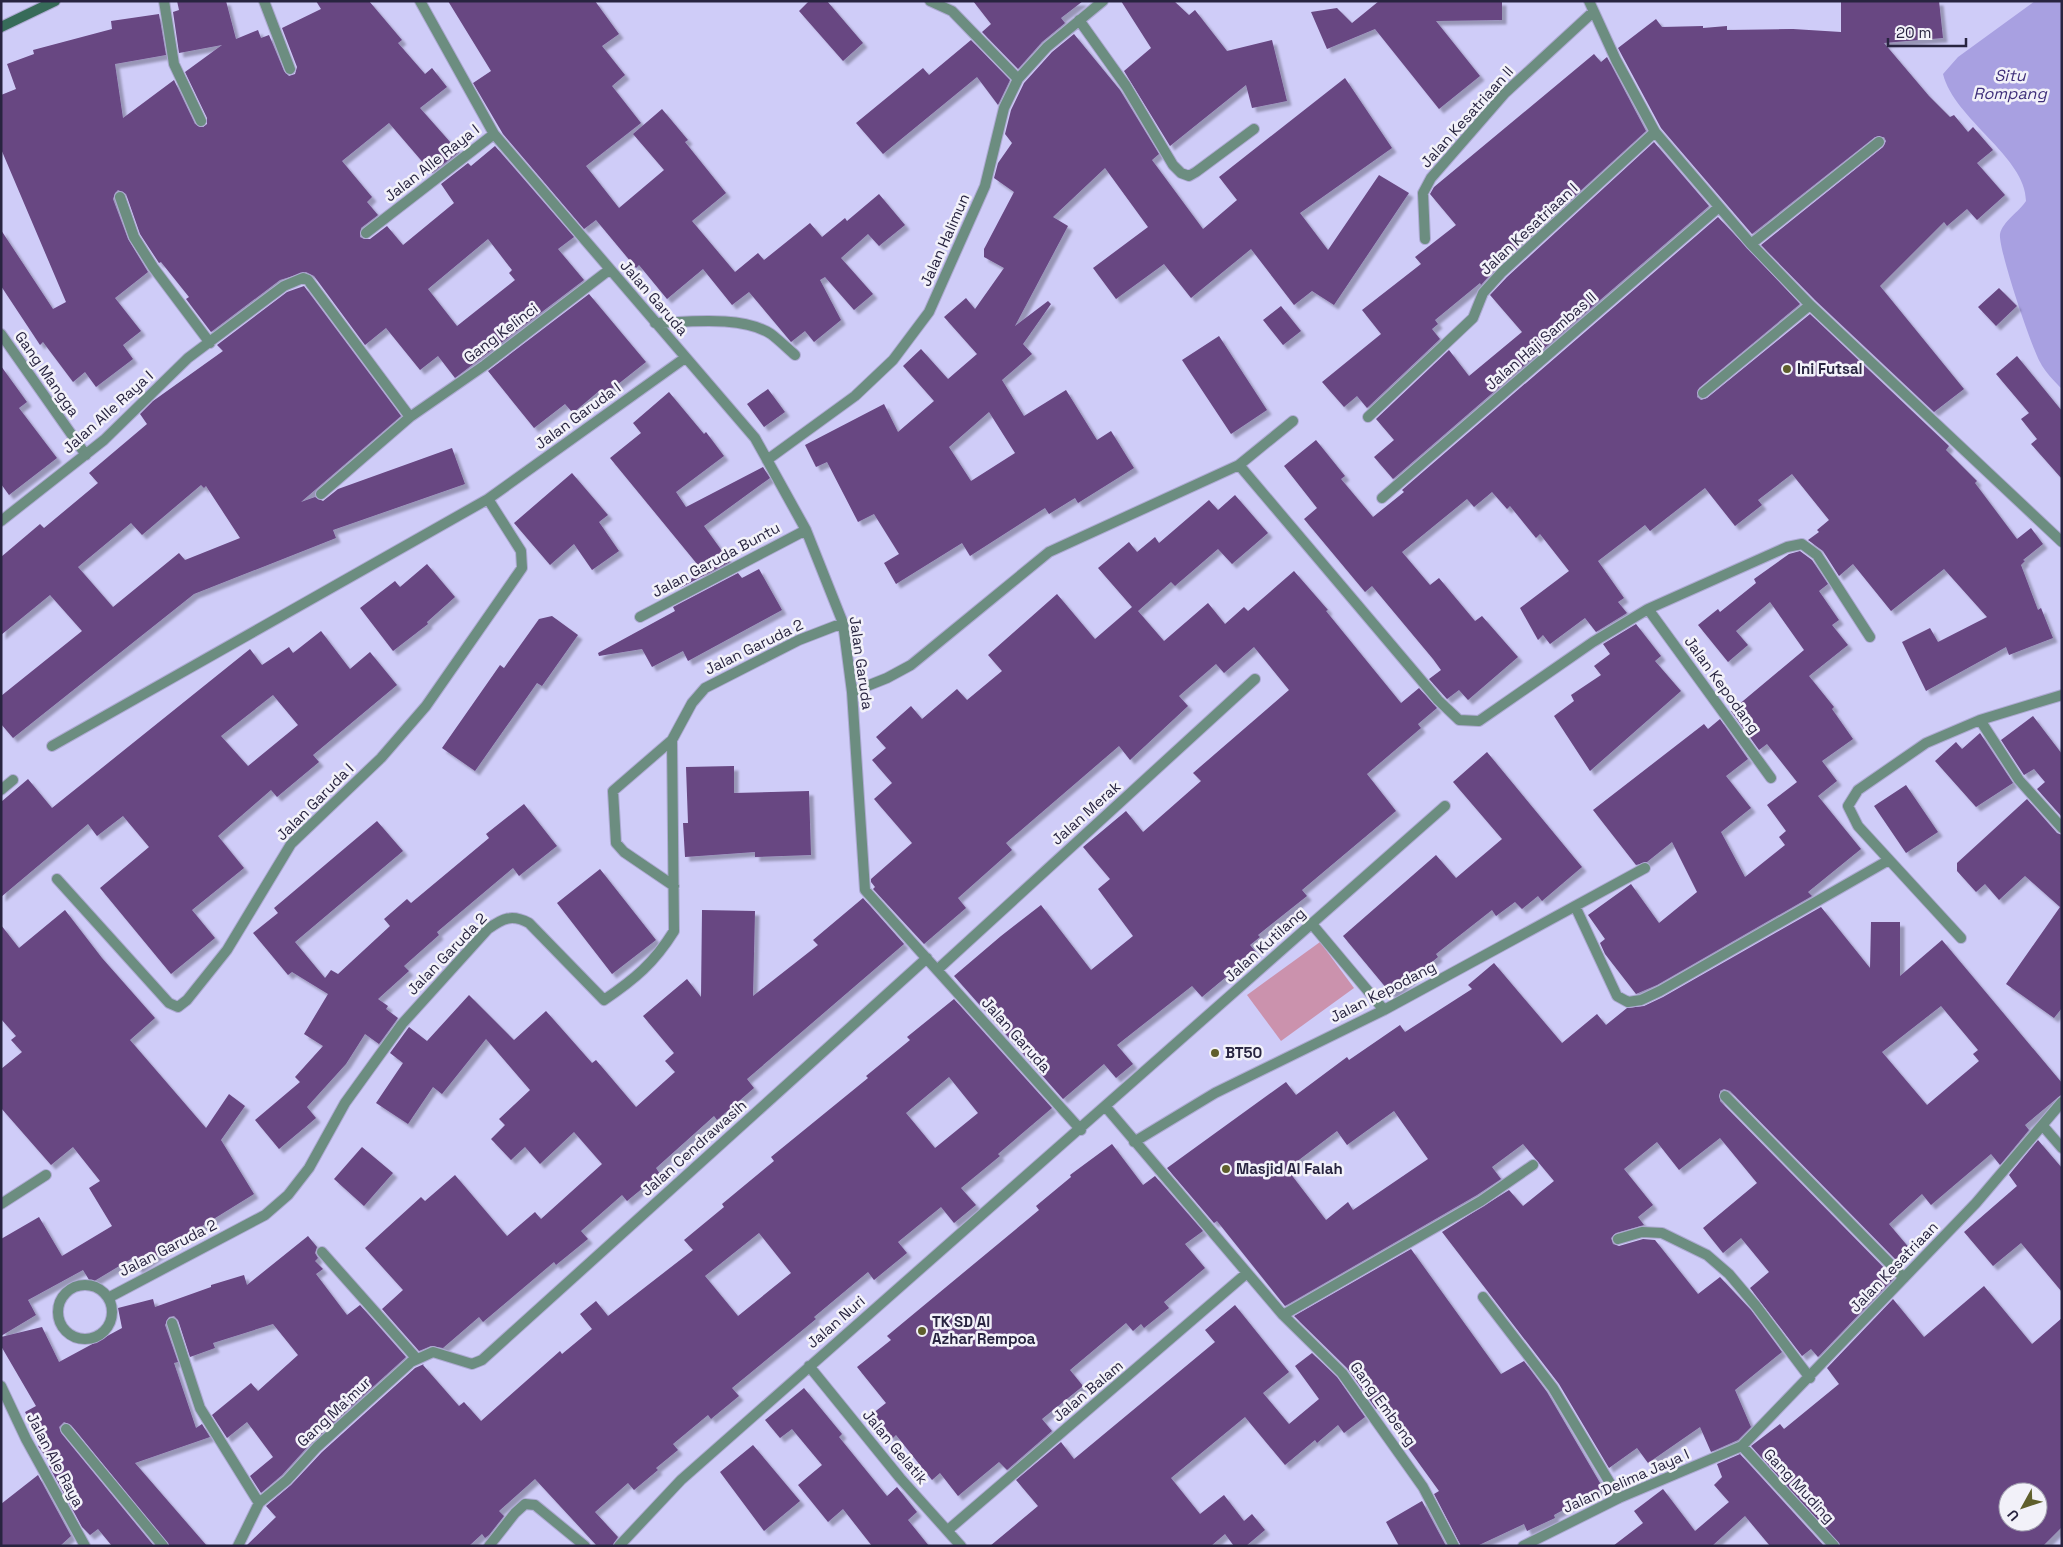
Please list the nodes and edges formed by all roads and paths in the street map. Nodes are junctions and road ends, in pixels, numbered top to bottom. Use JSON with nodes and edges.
{"nodes":[{"id":1,"x":55,"y":1,"type":"edge"},
{"id":2,"x":164,"y":1,"type":"edge"},
{"id":3,"x":264,"y":1,"type":"edge"},
{"id":4,"x":420,"y":1,"type":"edge"},
{"id":5,"x":930,"y":1,"type":"edge"},
{"id":6,"x":1104,"y":1,"type":"edge"},
{"id":7,"x":1589,"y":1,"type":"edge"},
{"id":8,"x":1593,"y":12,"type":"junction"},
{"id":9,"x":1079,"y":20,"type":"junction"},
{"id":10,"x":1,"y":27,"type":"edge"},
{"id":11,"x":290,"y":69,"type":"dead end"},
{"id":12,"x":1018,"y":79,"type":"junction"},
{"id":13,"x":201,"y":121,"type":"dead end"},
{"id":14,"x":1254,"y":129,"type":"dead end"},
{"id":15,"x":1655,"y":132,"type":"junction"},
{"id":16,"x":494,"y":134,"type":"junction"},
{"id":17,"x":1879,"y":142,"type":"dead end"},
{"id":18,"x":120,"y":197,"type":"dead end"},
{"id":19,"x":1719,"y":207,"type":"junction"},
{"id":20,"x":366,"y":233,"type":"dead end"},
{"id":21,"x":1425,"y":239,"type":"dead end"},
{"id":22,"x":1751,"y":244,"type":"junction"},
{"id":23,"x":609,"y":270,"type":"junction"},
{"id":24,"x":1810,"y":305,"type":"junction"},
{"id":25,"x":655,"y":323,"type":"junction"},
{"id":26,"x":1,"y":334,"type":"edge"},
{"id":27,"x":210,"y":343,"type":"junction"},
{"id":28,"x":794,"y":354,"type":"dead end"},
{"id":29,"x":685,"y":358,"type":"junction"},
{"id":30,"x":1702,"y":393,"type":"dead end"},
{"id":31,"x":410,"y":417,"type":"junction"},
{"id":32,"x":1368,"y":417,"type":"dead end"},
{"id":33,"x":1293,"y":421,"type":"dead end"},
{"id":34,"x":86,"y":455,"type":"junction"},
{"id":35,"x":767,"y":460,"type":"junction"},
{"id":36,"x":1239,"y":465,"type":"junction"},
{"id":37,"x":321,"y":494,"type":"dead end"},
{"id":38,"x":1382,"y":498,"type":"dead end"},
{"id":39,"x":488,"y":499,"type":"junction"},
{"id":40,"x":1,"y":521,"type":"edge"},
{"id":41,"x":806,"y":530,"type":"junction"},
{"id":42,"x":2062,"y":542,"type":"edge"},
{"id":43,"x":1648,"y":610,"type":"junction"},
{"id":44,"x":640,"y":617,"type":"dead end"},
{"id":45,"x":844,"y":623,"type":"junction"},
{"id":46,"x":1870,"y":637,"type":"dead end"},
{"id":47,"x":1255,"y":679,"type":"dead end"},
{"id":48,"x":852,"y":692,"type":"junction"},
{"id":49,"x":2062,"y":695,"type":"edge"},
{"id":50,"x":1980,"y":720,"type":"junction"},
{"id":51,"x":672,"y":740,"type":"junction"},
{"id":52,"x":52,"y":746,"type":"dead end"},
{"id":53,"x":1771,"y":778,"type":"dead end"},
{"id":54,"x":13,"y":780,"type":"dead end"},
{"id":55,"x":1,"y":790,"type":"edge"},
{"id":56,"x":1445,"y":806,"type":"dead end"},
{"id":57,"x":2062,"y":828,"type":"edge"},
{"id":58,"x":1889,"y":860,"type":"junction"},
{"id":59,"x":1645,"y":868,"type":"dead end"},
{"id":60,"x":57,"y":878,"type":"dead end"},
{"id":61,"x":674,"y":886,"type":"junction"},
{"id":62,"x":1575,"y":906,"type":"junction"},
{"id":63,"x":1311,"y":923,"type":"junction"},
{"id":64,"x":1961,"y":938,"type":"dead end"},
{"id":65,"x":926,"y":958,"type":"junction"},
{"id":66,"x":937,"y":970,"type":"junction"},
{"id":67,"x":1384,"y":1010,"type":"junction"},
{"id":68,"x":1725,"y":1096,"type":"dead end"},
{"id":69,"x":2062,"y":1102,"type":"edge"},
{"id":70,"x":1105,"y":1106,"type":"junction"},
{"id":71,"x":2043,"y":1126,"type":"junction"},
{"id":72,"x":1081,"y":1130,"type":"junction"},
{"id":73,"x":1134,"y":1142,"type":"junction"},
{"id":74,"x":2062,"y":1148,"type":"edge"},
{"id":75,"x":1533,"y":1165,"type":"dead end"},
{"id":76,"x":46,"y":1175,"type":"dead end"},
{"id":77,"x":1,"y":1204,"type":"edge"},
{"id":78,"x":1618,"y":1239,"type":"dead end"},
{"id":79,"x":322,"y":1252,"type":"dead end"},
{"id":80,"x":1247,"y":1273,"type":"junction"},
{"id":81,"x":1904,"y":1278,"type":"junction"},
{"id":82,"x":108,"y":1298,"type":"junction"},
{"id":83,"x":1483,"y":1298,"type":"dead end"},
{"id":84,"x":1283,"y":1315,"type":"junction"},
{"id":85,"x":172,"y":1322,"type":"dead end"},
{"id":86,"x":417,"y":1359,"type":"junction"},
{"id":87,"x":482,"y":1360,"type":"joint"},
{"id":88,"x":809,"y":1366,"type":"junction"},
{"id":89,"x":1810,"y":1378,"type":"junction"},
{"id":90,"x":1,"y":1386,"type":"edge"},
{"id":91,"x":66,"y":1429,"type":"dead end"},
{"id":92,"x":1742,"y":1446,"type":"junction"},
{"id":93,"x":1620,"y":1498,"type":"junction"},
{"id":94,"x":259,"y":1503,"type":"junction"},
{"id":95,"x":948,"y":1530,"type":"junction"},
{"id":96,"x":83,"y":1545,"type":"edge"},
{"id":97,"x":163,"y":1546,"type":"edge"},
{"id":98,"x":238,"y":1546,"type":"edge"},
{"id":99,"x":490,"y":1546,"type":"edge"},
{"id":100,"x":586,"y":1546,"type":"edge"},
{"id":101,"x":619,"y":1546,"type":"edge"},
{"id":102,"x":961,"y":1546,"type":"edge"},
{"id":103,"x":1454,"y":1546,"type":"edge"},
{"id":104,"x":1524,"y":1546,"type":"edge"},
{"id":105,"x":1834,"y":1546,"type":"edge"}],
"edges":[{"from":1,"to":10,"type":"main road"},
{"from":2,"to":13,"type":"street"},
{"from":3,"to":11,"type":"street"},
{"from":4,"to":16,"type":"street","name":"Jalan Garuda"},
{"from":5,"to":12,"type":"street"},
{"from":6,"to":9,"type":"street","name":"Jalan Halimun"},
{"from":7,"to":8,"type":"street"},
{"from":8,"to":15,"type":"street"},
{"from":8,"to":21,"type":"street","name":"Jalan Kesatriaan II"},
{"from":9,"to":12,"type":"street","name":"Jalan Halimun"},
{"from":9,"to":14,"type":"street"},
{"from":12,"to":35,"type":"street","name":"Jalan Halimun"},
{"from":15,"to":19,"type":"street"},
{"from":15,"to":32,"type":"street","name":"Jalan Kesatriaan I"},
{"from":16,"to":20,"type":"street","name":"Jalan Alle Raya I"},
{"from":16,"to":23,"type":"street","name":"Jalan Garuda"},
{"from":17,"to":22,"type":"street"},
{"from":18,"to":27,"type":"street"},
{"from":19,"to":22,"type":"street"},
{"from":19,"to":38,"type":"street","name":"Jalan Haji Sambas II"},
{"from":22,"to":24,"type":"street"},
{"from":23,"to":25,"type":"street","name":"Jalan Garuda"},
{"from":23,"to":31,"type":"street","name":"Gang Kelinci"},
{"from":24,"to":30,"type":"street"},
{"from":24,"to":42,"type":"street"},
{"from":25,"to":28,"type":"street"},
{"from":25,"to":29,"type":"street","name":"Jalan Garuda"},
{"from":26,"to":34,"type":"street","name":"Gang Mangga"},
{"from":27,"to":31,"type":"street","name":"Jalan Alle Raya I"},
{"from":27,"to":34,"type":"street","name":"Jalan Alle Raya I"},
{"from":29,"to":35,"type":"street","name":"Jalan Garuda"},
{"from":29,"to":39,"type":"street","name":"Jalan Garuda I"},
{"from":31,"to":37,"type":"street","name":"Gang Kelinci"},
{"from":33,"to":36,"type":"street"},
{"from":34,"to":40,"type":"street","name":"Jalan Alle Raya I"},
{"from":35,"to":41,"type":"street","name":"Jalan Garuda"},
{"from":36,"to":43,"type":"street"},
{"from":36,"to":48,"type":"street"},
{"from":39,"to":52,"type":"street","name":"Jalan Garuda I"},
{"from":39,"to":60,"type":"street","name":"Jalan Garuda I"},
{"from":41,"to":44,"type":"street","name":"Jalan Garuda Buntu"},
{"from":41,"to":45,"type":"street","name":"Jalan Garuda"},
{"from":43,"to":46,"type":"street"},
{"from":43,"to":53,"type":"street","name":"Jalan Kepodang"},
{"from":45,"to":48,"type":"street","name":"Jalan Garuda"},
{"from":45,"to":51,"type":"street","name":"Jalan Garuda 2"},
{"from":47,"to":66,"type":"street","name":"Jalan Merak"},
{"from":48,"to":65,"type":"street","name":"Jalan Garuda"},
{"from":49,"to":50,"type":"street"},
{"from":50,"to":57,"type":"street"},
{"from":50,"to":58,"type":"street"},
{"from":51,"to":61,"type":"street","name":"Jalan Garuda 2"},
{"from":51,"to":61,"type":"street"},
{"from":54,"to":55,"type":"street"},
{"from":56,"to":63,"type":"street","name":"Jalan Kutilang"},
{"from":58,"to":62,"type":"street"},
{"from":58,"to":64,"type":"street"},
{"from":59,"to":62,"type":"street","name":"Jalan Kepodang"},
{"from":61,"to":82,"type":"street","name":"Jalan Garuda 2"},
{"from":62,"to":67,"type":"street","name":"Jalan Kepodang"},
{"from":63,"to":67,"type":"street"},
{"from":63,"to":70,"type":"street","name":"Jalan Kutilang"},
{"from":65,"to":66,"type":"street","name":"Jalan Garuda"},
{"from":65,"to":87,"type":"street","name":"Jalan Cendrawasih"},
{"from":66,"to":72,"type":"street","name":"Jalan Garuda"},
{"from":67,"to":73,"type":"street","name":"Jalan Kepodang"},
{"from":68,"to":81,"type":"street"},
{"from":69,"to":71,"type":"street","name":"Jalan Kesatriaan"},
{"from":70,"to":72,"type":"street"},
{"from":70,"to":73,"type":"street"},
{"from":71,"to":74,"type":"street"},
{"from":71,"to":81,"type":"street","name":"Jalan Kesatriaan"},
{"from":72,"to":88,"type":"street","name":"Jalan Nuri"},
{"from":73,"to":80,"type":"street"},
{"from":75,"to":84,"type":"street"},
{"from":76,"to":77,"type":"street"},
{"from":78,"to":89,"type":"street"},
{"from":79,"to":86,"type":"street"},
{"from":80,"to":84,"type":"street","name":"Gang Embeng"},
{"from":80,"to":95,"type":"street","name":"Jalan Balam"},
{"from":81,"to":89,"type":"street","name":"Jalan Kesatriaan"},
{"from":82,"to":82,"type":"street"},
{"from":83,"to":93,"type":"street"},
{"from":84,"to":103,"type":"street","name":"Gang Embeng"},
{"from":85,"to":94,"type":"street"},
{"from":86,"to":87,"type":"street","name":"Gang Ma'mur"},
{"from":86,"to":94,"type":"street","name":"Gang Ma'mur"},
{"from":88,"to":95,"type":"street","name":"Jalan Gelatik"},
{"from":88,"to":101,"type":"street","name":"Jalan Nuri"},
{"from":89,"to":92,"type":"street","name":"Jalan Kesatriaan"},
{"from":90,"to":96,"type":"street","name":"Jalan Ale Raya"},
{"from":91,"to":97,"type":"street"},
{"from":92,"to":93,"type":"street","name":"Jalan Delima Jaya I"},
{"from":92,"to":105,"type":"street","name":"Gang Muding"},
{"from":93,"to":104,"type":"street","name":"Jalan Delima Jaya I"},
{"from":94,"to":98,"type":"street","name":"Gang Ma'mur"},
{"from":95,"to":102,"type":"street","name":"Jalan Gelatik"},
{"from":99,"to":100,"type":"street"}]}
